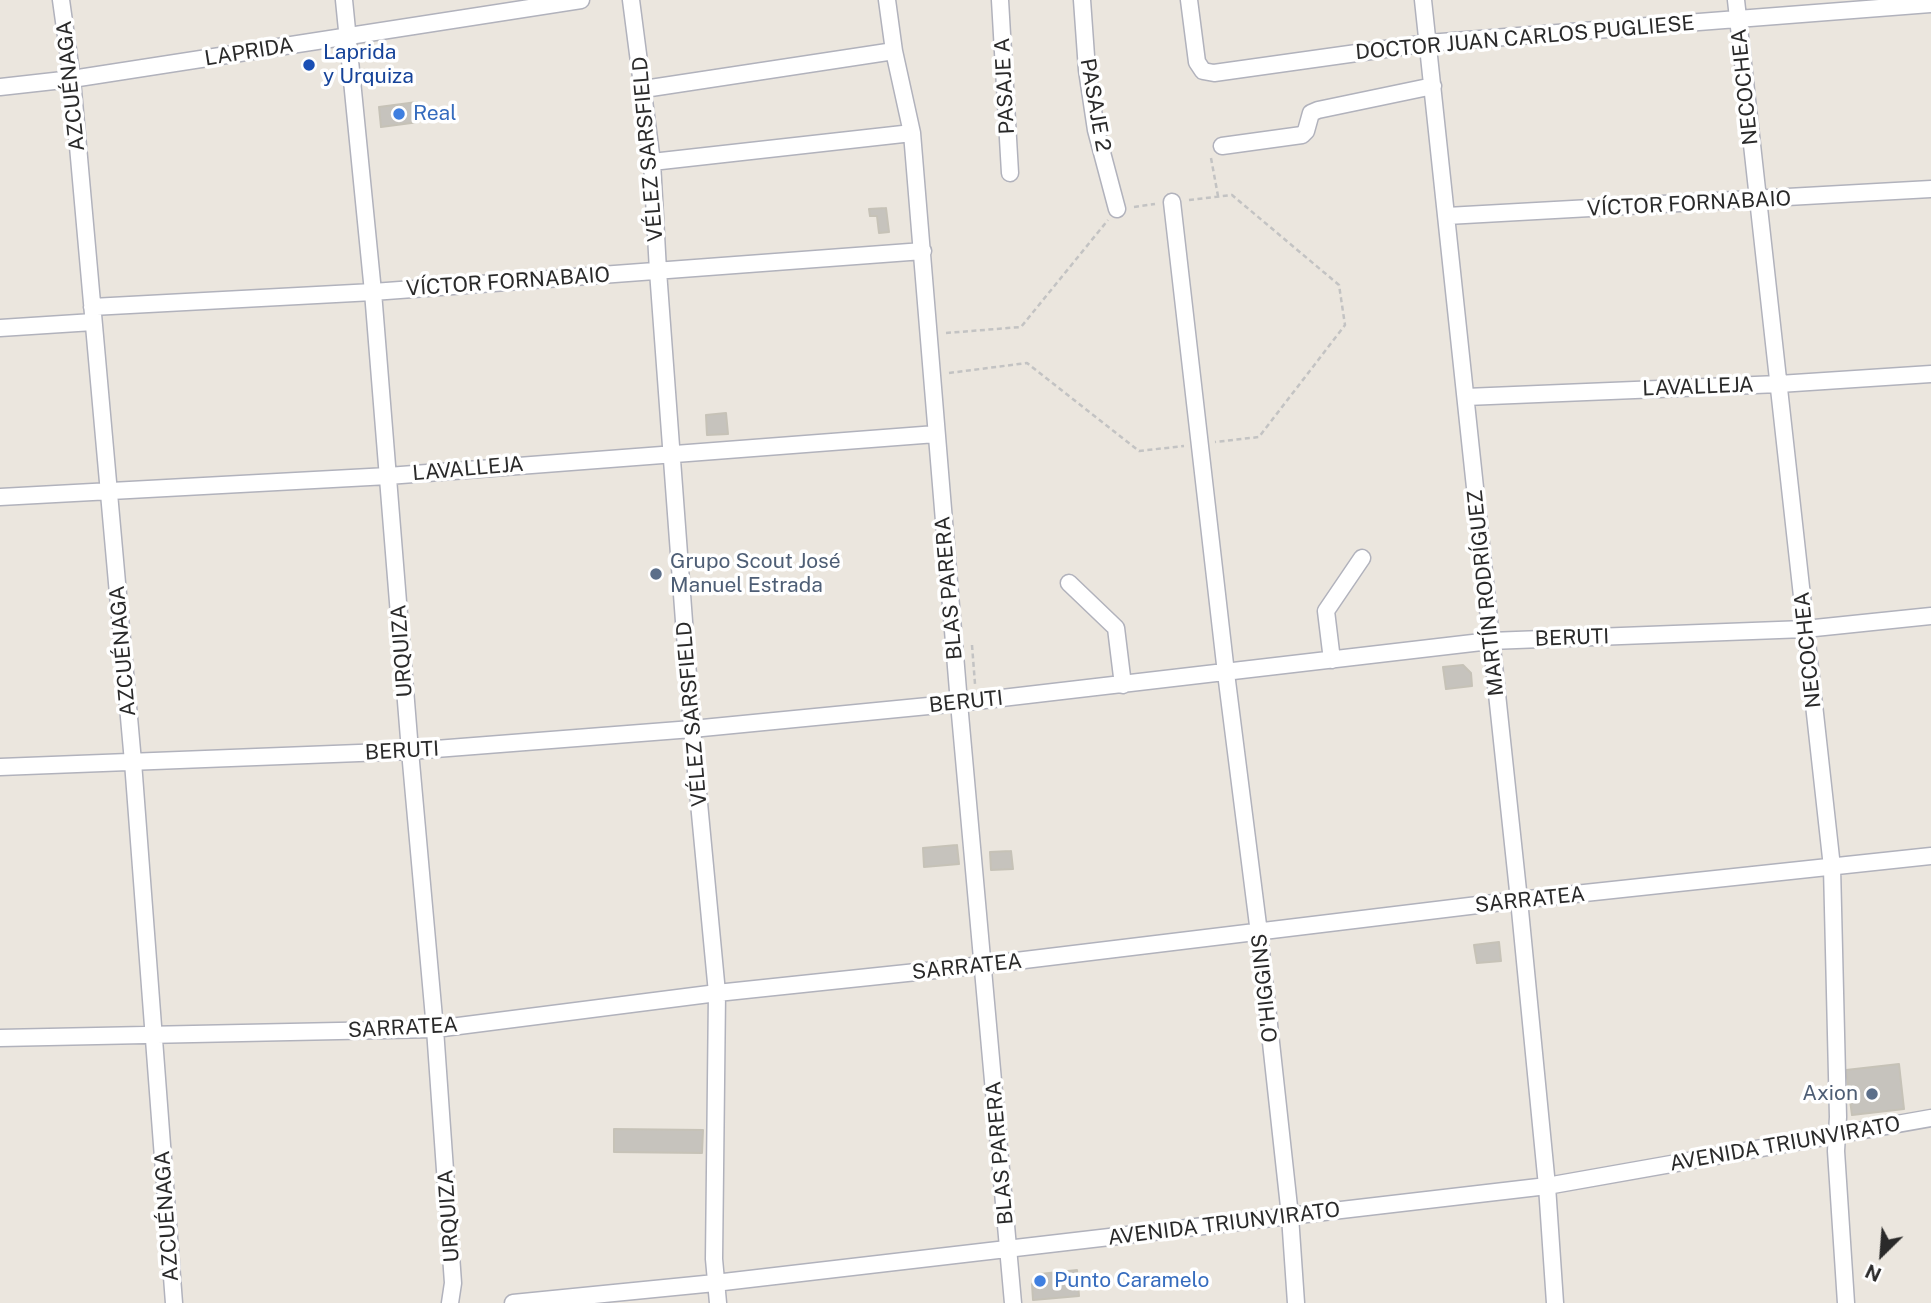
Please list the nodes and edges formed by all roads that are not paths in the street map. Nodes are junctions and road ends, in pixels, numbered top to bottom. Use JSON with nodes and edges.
{"nodes":[{"id":1,"x":61,"y":0,"type":"edge"},
{"id":2,"x":344,"y":0,"type":"edge"},
{"id":3,"x":581,"y":0,"type":"edge"},
{"id":4,"x":631,"y":0,"type":"edge"},
{"id":5,"x":887,"y":0,"type":"edge"},
{"id":6,"x":1000,"y":0,"type":"edge"},
{"id":7,"x":1082,"y":0,"type":"edge"},
{"id":8,"x":1189,"y":0,"type":"edge"},
{"id":9,"x":1423,"y":0,"type":"edge"},
{"id":10,"x":1735,"y":0,"type":"edge"},
{"id":11,"x":1931,"y":4,"type":"edge"},
{"id":12,"x":1738,"y":18,"type":"junction"},
{"id":13,"x":348,"y":37,"type":"junction"},
{"id":14,"x":1428,"y":43,"type":"junction"},
{"id":15,"x":894,"y":51,"type":"junction"},
{"id":16,"x":72,"y":79,"type":"junction"},
{"id":17,"x":1433,"y":86,"type":"junction"},
{"id":18,"x":0,"y":87,"type":"edge"},
{"id":19,"x":645,"y":89,"type":"junction"},
{"id":20,"x":912,"y":133,"type":"junction"},
{"id":21,"x":1216,"y":147,"type":"road end"},
{"id":22,"x":652,"y":162,"type":"junction"},
{"id":23,"x":1010,"y":173,"type":"dead end"},
{"id":24,"x":1931,"y":189,"type":"edge"},
{"id":25,"x":1758,"y":201,"type":"junction"},
{"id":26,"x":1172,"y":202,"type":"road end"},
{"id":27,"x":1117,"y":209,"type":"road end"},
{"id":28,"x":1447,"y":216,"type":"junction"},
{"id":29,"x":923,"y":251,"type":"junction"},
{"id":30,"x":658,"y":271,"type":"junction"},
{"id":31,"x":373,"y":292,"type":"junction"},
{"id":32,"x":93,"y":315,"type":"junction"},
{"id":33,"x":0,"y":328,"type":"edge"},
{"id":34,"x":1931,"y":374,"type":"edge"},
{"id":35,"x":1779,"y":384,"type":"junction"},
{"id":36,"x":1466,"y":397,"type":"junction"},
{"id":37,"x":936,"y":434,"type":"junction"},
{"id":38,"x":673,"y":453,"type":"junction"},
{"id":39,"x":388,"y":476,"type":"junction"},
{"id":40,"x":108,"y":491,"type":"junction"},
{"id":41,"x":0,"y":497,"type":"edge"},
{"id":42,"x":1362,"y":558,"type":"dead end"},
{"id":43,"x":1069,"y":583,"type":"dead end"},
{"id":44,"x":1931,"y":616,"type":"edge"},
{"id":45,"x":1805,"y":629,"type":"junction"},
{"id":46,"x":1490,"y":641,"type":"junction"},
{"id":47,"x":1332,"y":660,"type":"junction"},
{"id":48,"x":1226,"y":673,"type":"junction"},
{"id":49,"x":1123,"y":685,"type":"junction"},
{"id":50,"x":959,"y":703,"type":"junction"},
{"id":51,"x":692,"y":729,"type":"junction"},
{"id":52,"x":410,"y":751,"type":"junction"},
{"id":53,"x":133,"y":762,"type":"junction"},
{"id":54,"x":0,"y":767,"type":"edge"},
{"id":55,"x":1931,"y":856,"type":"edge"},
{"id":56,"x":1832,"y":867,"type":"junction"},
{"id":57,"x":1519,"y":901,"type":"junction"},
{"id":58,"x":1259,"y":933,"type":"junction"},
{"id":59,"x":983,"y":965,"type":"junction"},
{"id":60,"x":718,"y":993,"type":"junction"},
{"id":61,"x":435,"y":1029,"type":"junction"},
{"id":62,"x":153,"y":1035,"type":"junction"},
{"id":63,"x":0,"y":1038,"type":"edge"},
{"id":64,"x":1931,"y":1118,"type":"edge"},
{"id":65,"x":1837,"y":1135,"type":"junction"},
{"id":66,"x":1547,"y":1186,"type":"junction"},
{"id":67,"x":1290,"y":1216,"type":"junction"},
{"id":68,"x":1009,"y":1248,"type":"junction"},
{"id":69,"x":715,"y":1283,"type":"junction"},
{"id":70,"x":174,"y":1303,"type":"edge"},
{"id":71,"x":450,"y":1303,"type":"edge"},
{"id":72,"x":513,"y":1303,"type":"edge"},
{"id":73,"x":718,"y":1303,"type":"edge"},
{"id":74,"x":1013,"y":1303,"type":"edge"},
{"id":75,"x":1296,"y":1303,"type":"edge"},
{"id":76,"x":1555,"y":1303,"type":"edge"},
{"id":77,"x":1846,"y":1303,"type":"edge"}],
"edges":[{"from":1,"to":16,"type":"street","name":"AZCUÉNAGA"},
{"from":2,"to":13,"type":"street","name":"URQUIZA"},
{"from":3,"to":13,"type":"street","name":"LAPRIDA"},
{"from":4,"to":19,"type":"street","name":"VÉLEZ SARSFIELD"},
{"from":5,"to":15,"type":"street","name":"BLAS PARERA"},
{"from":6,"to":23,"type":"street","name":"PASAJE A"},
{"from":7,"to":27,"type":"street","name":"PASAJE 2"},
{"from":8,"to":14,"type":"street","name":"DOCTOR JUAN CARLOS PUGLIESE"},
{"from":9,"to":14,"type":"street","name":"MARTÍN RODRÍGUEZ"},
{"from":10,"to":12,"type":"street","name":"NECOCHEA"},
{"from":11,"to":12,"type":"street","name":"DOCTOR JUAN CARLOS PUGLIESE"},
{"from":12,"to":14,"type":"street","name":"DOCTOR JUAN CARLOS PUGLIESE"},
{"from":12,"to":25,"type":"street","name":"NECOCHEA"},
{"from":13,"to":16,"type":"street","name":"LAPRIDA"},
{"from":13,"to":31,"type":"street","name":"URQUIZA"},
{"from":14,"to":17,"type":"street","name":"MARTÍN RODRÍGUEZ"},
{"from":15,"to":19,"type":"street"},
{"from":15,"to":20,"type":"street","name":"BLAS PARERA"},
{"from":16,"to":18,"type":"street","name":"LAPRIDA"},
{"from":16,"to":32,"type":"street","name":"AZCUÉNAGA"},
{"from":17,"to":21,"type":"street"},
{"from":17,"to":28,"type":"street","name":"MARTÍN RODRÍGUEZ"},
{"from":19,"to":22,"type":"street","name":"VÉLEZ SARSFIELD"},
{"from":20,"to":22,"type":"street"},
{"from":20,"to":29,"type":"street","name":"BLAS PARERA"},
{"from":22,"to":30,"type":"street","name":"VÉLEZ SARSFIELD"},
{"from":24,"to":25,"type":"street","name":"VÍCTOR FORNABAIO"},
{"from":25,"to":28,"type":"street","name":"VÍCTOR FORNABAIO"},
{"from":25,"to":35,"type":"street","name":"NECOCHEA"},
{"from":26,"to":48,"type":"street","name":"O'HIGGINS"},
{"from":28,"to":36,"type":"street","name":"MARTÍN RODRÍGUEZ"},
{"from":29,"to":30,"type":"street","name":"VÍCTOR FORNABAIO"},
{"from":29,"to":37,"type":"street","name":"BLAS PARERA"},
{"from":30,"to":31,"type":"street","name":"VÍCTOR FORNABAIO"},
{"from":30,"to":38,"type":"street","name":"VÉLEZ SARSFIELD"},
{"from":31,"to":32,"type":"street","name":"VÍCTOR FORNABAIO"},
{"from":31,"to":39,"type":"street","name":"URQUIZA"},
{"from":32,"to":33,"type":"street","name":"VÍCTOR FORNABAIO"},
{"from":32,"to":40,"type":"street","name":"AZCUÉNAGA"},
{"from":34,"to":35,"type":"street","name":"LAVALLEJA"},
{"from":35,"to":36,"type":"street","name":"LAVALLEJA"},
{"from":35,"to":45,"type":"street","name":"NECOCHEA"},
{"from":36,"to":46,"type":"street","name":"MARTÍN RODRÍGUEZ"},
{"from":37,"to":38,"type":"street","name":"LAVALLEJA"},
{"from":37,"to":50,"type":"street","name":"BLAS PARERA"},
{"from":38,"to":39,"type":"street","name":"LAVALLEJA"},
{"from":38,"to":51,"type":"street","name":"VÉLEZ SARSFIELD"},
{"from":39,"to":40,"type":"street","name":"LAVALLEJA"},
{"from":39,"to":52,"type":"street","name":"URQUIZA"},
{"from":40,"to":41,"type":"street","name":"LAVALLEJA"},
{"from":40,"to":53,"type":"street","name":"AZCUÉNAGA"},
{"from":42,"to":47,"type":"street"},
{"from":43,"to":49,"type":"street"},
{"from":44,"to":45,"type":"street","name":"BERUTI"},
{"from":45,"to":46,"type":"street","name":"BERUTI"},
{"from":45,"to":56,"type":"street","name":"NECOCHEA"},
{"from":46,"to":47,"type":"street","name":"BERUTI"},
{"from":46,"to":57,"type":"street","name":"MARTÍN RODRÍGUEZ"},
{"from":47,"to":48,"type":"street","name":"BERUTI"},
{"from":48,"to":49,"type":"street","name":"BERUTI"},
{"from":48,"to":58,"type":"street","name":"O'HIGGINS"},
{"from":49,"to":50,"type":"street","name":"BERUTI"},
{"from":50,"to":51,"type":"street","name":"BERUTI"},
{"from":50,"to":59,"type":"street","name":"BLAS PARERA"},
{"from":51,"to":52,"type":"street","name":"BERUTI"},
{"from":51,"to":60,"type":"street","name":"VÉLEZ SARSFIELD"},
{"from":52,"to":53,"type":"street","name":"BERUTI"},
{"from":52,"to":61,"type":"street","name":"URQUIZA"},
{"from":53,"to":54,"type":"street","name":"BERUTI"},
{"from":53,"to":62,"type":"street","name":"AZCUÉNAGA"},
{"from":55,"to":56,"type":"street","name":"SARRATEA"},
{"from":56,"to":57,"type":"street","name":"SARRATEA"},
{"from":56,"to":65,"type":"street","name":"NECOCHEA"},
{"from":57,"to":58,"type":"street","name":"SARRATEA"},
{"from":57,"to":66,"type":"street","name":"MARTÍN RODRÍGUEZ"},
{"from":58,"to":59,"type":"street","name":"SARRATEA"},
{"from":58,"to":67,"type":"street","name":"O'HIGGINS"},
{"from":59,"to":60,"type":"street","name":"SARRATEA"},
{"from":59,"to":68,"type":"street","name":"BLAS PARERA"},
{"from":60,"to":61,"type":"street","name":"SARRATEA"},
{"from":60,"to":69,"type":"street","name":"VÉLEZ SARSFIELD"},
{"from":61,"to":62,"type":"street","name":"SARRATEA"},
{"from":61,"to":71,"type":"street","name":"URQUIZA"},
{"from":62,"to":63,"type":"street","name":"SARRATEA"},
{"from":62,"to":70,"type":"street","name":"AZCUÉNAGA"},
{"from":64,"to":65,"type":"street","name":"AVENIDA TRIUNVIRATO"},
{"from":65,"to":66,"type":"street","name":"AVENIDA TRIUNVIRATO"},
{"from":65,"to":77,"type":"street","name":"NECOCHEA"},
{"from":66,"to":67,"type":"street","name":"AVENIDA TRIUNVIRATO"},
{"from":66,"to":76,"type":"street","name":"MARTÍN RODRÍGUEZ"},
{"from":67,"to":68,"type":"street","name":"AVENIDA TRIUNVIRATO"},
{"from":67,"to":75,"type":"street","name":"O'HIGGINS"},
{"from":68,"to":69,"type":"street","name":"AVENIDA TRIUNVIRATO"},
{"from":68,"to":74,"type":"street","name":"BLAS PARERA"},
{"from":69,"to":72,"type":"street","name":"AVENIDA TRIUNVIRATO"},
{"from":69,"to":73,"type":"street","name":"VÉLEZ SARSFIELD"}]}
